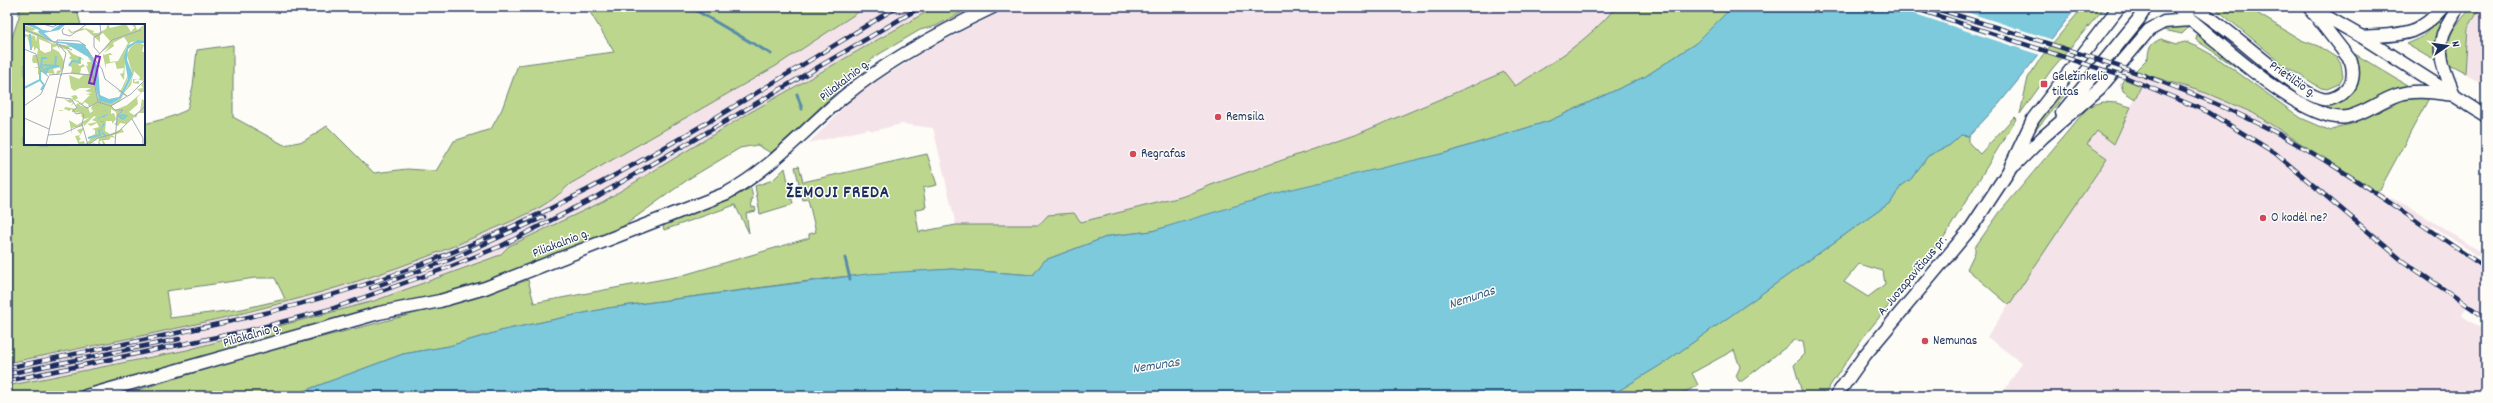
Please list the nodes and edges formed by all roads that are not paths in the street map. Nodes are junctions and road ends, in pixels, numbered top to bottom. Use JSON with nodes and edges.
{"nodes":[{"id":1,"x":993,"y":7,"type":"edge"},
{"id":2,"x":2118,"y":7,"type":"edge"},
{"id":3,"x":2146,"y":7,"type":"edge"},
{"id":4,"x":2178,"y":7,"type":"edge"},
{"id":5,"x":2194,"y":7,"type":"edge"},
{"id":6,"x":2310,"y":7,"type":"edge"},
{"id":7,"x":2443,"y":7,"type":"edge"},
{"id":8,"x":2457,"y":7,"type":"edge"},
{"id":9,"x":2191,"y":20,"type":"junction"},
{"id":10,"x":2362,"y":37,"type":"junction"},
{"id":11,"x":2454,"y":95,"type":"junction"},
{"id":12,"x":2486,"y":116,"type":"edge"},
{"id":13,"x":2043,"y":137,"type":"junction"},
{"id":14,"x":2008,"y":172,"type":"junction"},
{"id":15,"x":86,"y":396,"type":"edge"},
{"id":16,"x":1836,"y":396,"type":"edge"}],
"edges":[{"from":1,"to":15,"type":"main road","name":"Piliakalnio g."},
{"from":2,"to":14,"type":"main road","name":"A. Juozapavičiaus pr."},
{"from":3,"to":13,"type":"main road","name":"A. Juozapavičiaus pr."},
{"from":4,"to":9,"type":"main road","name":"Prietilčio g."},
{"from":5,"to":6,"type":"main road","name":"Prietilčio g."},
{"from":6,"to":10,"type":"main road","name":"Prietilčio g."},
{"from":7,"to":10,"type":"main road"},
{"from":8,"to":11,"type":"main road"},
{"from":9,"to":11,"type":"main road","name":"Prietilčio g."},
{"from":9,"to":13,"type":"main road","name":"A. Juozapavičiaus pr."},
{"from":10,"to":11,"type":"main road","name":"Prietilčio g."},
{"from":11,"to":12,"type":"main road"},
{"from":13,"to":14,"type":"main road","name":"A. Juozapavičiaus pr."},
{"from":14,"to":16,"type":"main road","name":"A. Juozapavičiaus pr."}]}
